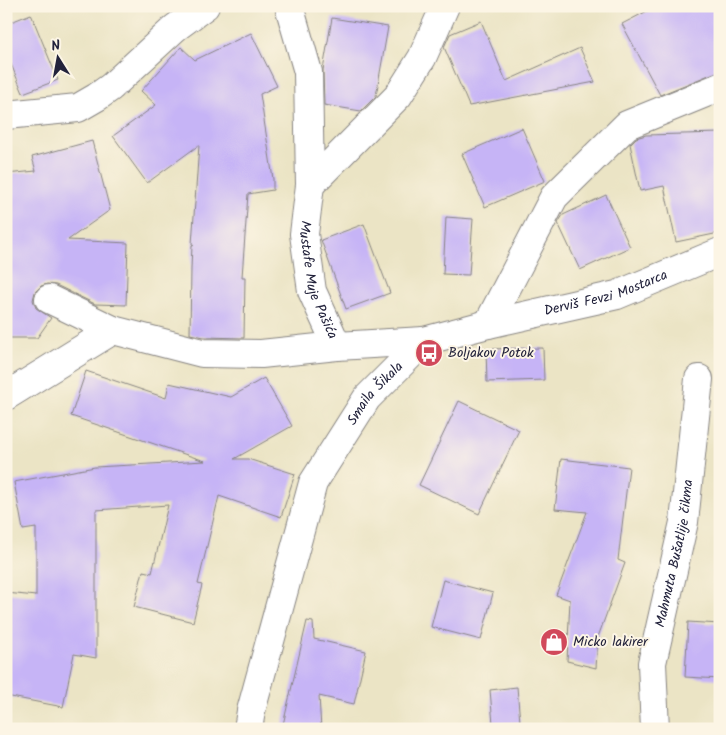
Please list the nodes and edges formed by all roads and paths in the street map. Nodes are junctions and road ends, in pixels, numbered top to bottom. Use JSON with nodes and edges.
{"nodes":[{"id":1,"x":206,"y":6,"type":"edge"},
{"id":2,"x":289,"y":6,"type":"edge"},
{"id":3,"x":445,"y":6,"type":"edge"},
{"id":4,"x":720,"y":87,"type":"edge"},
{"id":5,"x":6,"y":115,"type":"edge"},
{"id":6,"x":310,"y":185,"type":"junction"},
{"id":7,"x":720,"y":252,"type":"edge"},
{"id":8,"x":49,"y":300,"type":"dead end"},
{"id":9,"x":488,"y":324,"type":"junction"},
{"id":10,"x":113,"y":330,"type":"junction"},
{"id":11,"x":424,"y":341,"type":"junction"},
{"id":12,"x":337,"y":346,"type":"junction"},
{"id":13,"x":699,"y":379,"type":"dead end"},
{"id":14,"x":6,"y":396,"type":"edge"},
{"id":15,"x":248,"y":729,"type":"edge"},
{"id":16,"x":655,"y":729,"type":"edge"}],
"edges":[{"from":1,"to":5,"type":"street"},
{"from":2,"to":6,"type":"street","name":"Mustafe Muje Pašića"},
{"from":3,"to":6,"type":"street"},
{"from":4,"to":9,"type":"street"},
{"from":6,"to":12,"type":"street","name":"Mustafe Muje Pašića"},
{"from":7,"to":9,"type":"street","name":"Derviš Fevzi Mostarca"},
{"from":8,"to":10,"type":"street"},
{"from":9,"to":11,"type":"street"},
{"from":10,"to":12,"type":"street"},
{"from":10,"to":14,"type":"street"},
{"from":11,"to":12,"type":"street","name":"Mustafe Muje Pašića"},
{"from":11,"to":15,"type":"street","name":"Smaila Šikala"},
{"from":13,"to":16,"type":"street","name":"Mahmuta Bušatlije čikma"}]}
